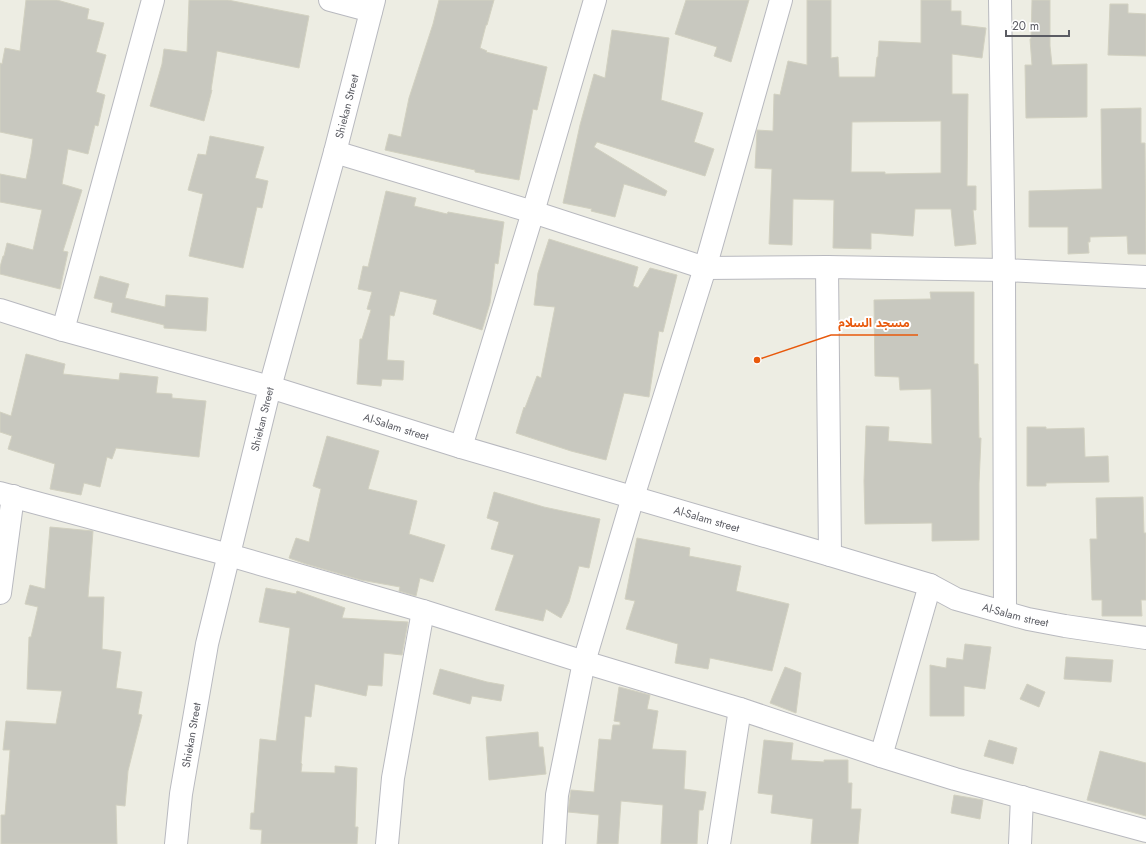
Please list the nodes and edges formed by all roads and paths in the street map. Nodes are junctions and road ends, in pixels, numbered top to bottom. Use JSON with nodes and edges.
{"nodes":[{"id":1,"x":153,"y":0,"type":"edge"},
{"id":2,"x":330,"y":0,"type":"edge"},
{"id":3,"x":596,"y":0,"type":"edge"},
{"id":4,"x":781,"y":0,"type":"edge"},
{"id":5,"x":1000,"y":0,"type":"edge"},
{"id":6,"x":372,"y":6,"type":"edge"},
{"id":7,"x":335,"y":152,"type":"junction"},
{"id":8,"x":533,"y":212,"type":"junction"},
{"id":9,"x":827,"y":267,"type":"junction"},
{"id":10,"x":705,"y":268,"type":"junction"},
{"id":11,"x":1004,"y":270,"type":"junction"},
{"id":12,"x":1146,"y":276,"type":"edge"},
{"id":13,"x":0,"y":310,"type":"edge"},
{"id":14,"x":63,"y":330,"type":"junction"},
{"id":15,"x":270,"y":388,"type":"junction"},
{"id":16,"x":461,"y":447,"type":"junction"},
{"id":17,"x":7,"y":494,"type":"edge"},
{"id":18,"x":633,"y":497,"type":"junction"},
{"id":19,"x":229,"y":555,"type":"junction"},
{"id":20,"x":830,"y":555,"type":"junction"},
{"id":21,"x":930,"y":585,"type":"junction"},
{"id":22,"x":0,"y":593,"type":"edge"},
{"id":23,"x":422,"y":611,"type":"junction"},
{"id":24,"x":1005,"y":612,"type":"junction"},
{"id":25,"x":1146,"y":638,"type":"edge"},
{"id":26,"x":584,"y":662,"type":"junction"},
{"id":27,"x":740,"y":709,"type":"junction"},
{"id":28,"x":881,"y":756,"type":"junction"},
{"id":29,"x":1022,"y":797,"type":"junction"},
{"id":30,"x":1146,"y":831,"type":"edge"},
{"id":31,"x":176,"y":844,"type":"edge"},
{"id":32,"x":387,"y":844,"type":"edge"},
{"id":33,"x":554,"y":844,"type":"edge"},
{"id":34,"x":719,"y":844,"type":"edge"},
{"id":35,"x":1020,"y":844,"type":"edge"}],
"edges":[{"from":1,"to":14,"type":"street"},
{"from":2,"to":6,"type":"street"},
{"from":3,"to":8,"type":"street"},
{"from":4,"to":10,"type":"street"},
{"from":5,"to":11,"type":"street"},
{"from":6,"to":7,"type":"street","name":"Shiekan Street"},
{"from":7,"to":8,"type":"street"},
{"from":7,"to":15,"type":"street","name":"Shiekan Street"},
{"from":8,"to":10,"type":"street"},
{"from":8,"to":16,"type":"street"},
{"from":9,"to":10,"type":"street"},
{"from":9,"to":11,"type":"street"},
{"from":9,"to":20,"type":"street"},
{"from":10,"to":18,"type":"street"},
{"from":11,"to":12,"type":"street"},
{"from":11,"to":24,"type":"street"},
{"from":13,"to":14,"type":"street","name":"Al-Salam street"},
{"from":14,"to":15,"type":"street","name":"Al-Salam street"},
{"from":15,"to":16,"type":"street","name":"Al-Salam street"},
{"from":15,"to":19,"type":"street","name":"Shiekan Street"},
{"from":16,"to":18,"type":"street","name":"Al-Salam street"},
{"from":17,"to":19,"type":"street"},
{"from":17,"to":22,"type":"street"},
{"from":18,"to":20,"type":"street","name":"Al-Salam street"},
{"from":18,"to":26,"type":"street"},
{"from":19,"to":23,"type":"street"},
{"from":19,"to":31,"type":"street","name":"Shiekan Street"},
{"from":20,"to":21,"type":"street","name":"Al-Salam street"},
{"from":21,"to":24,"type":"street","name":"Al-Salam street"},
{"from":21,"to":28,"type":"street"},
{"from":23,"to":26,"type":"street"},
{"from":23,"to":32,"type":"street"},
{"from":24,"to":25,"type":"street","name":"Al-Salam street"},
{"from":26,"to":27,"type":"street"},
{"from":26,"to":33,"type":"street"},
{"from":27,"to":28,"type":"street"},
{"from":27,"to":34,"type":"street"},
{"from":28,"to":29,"type":"street"},
{"from":29,"to":30,"type":"street"},
{"from":29,"to":35,"type":"street"}]}
